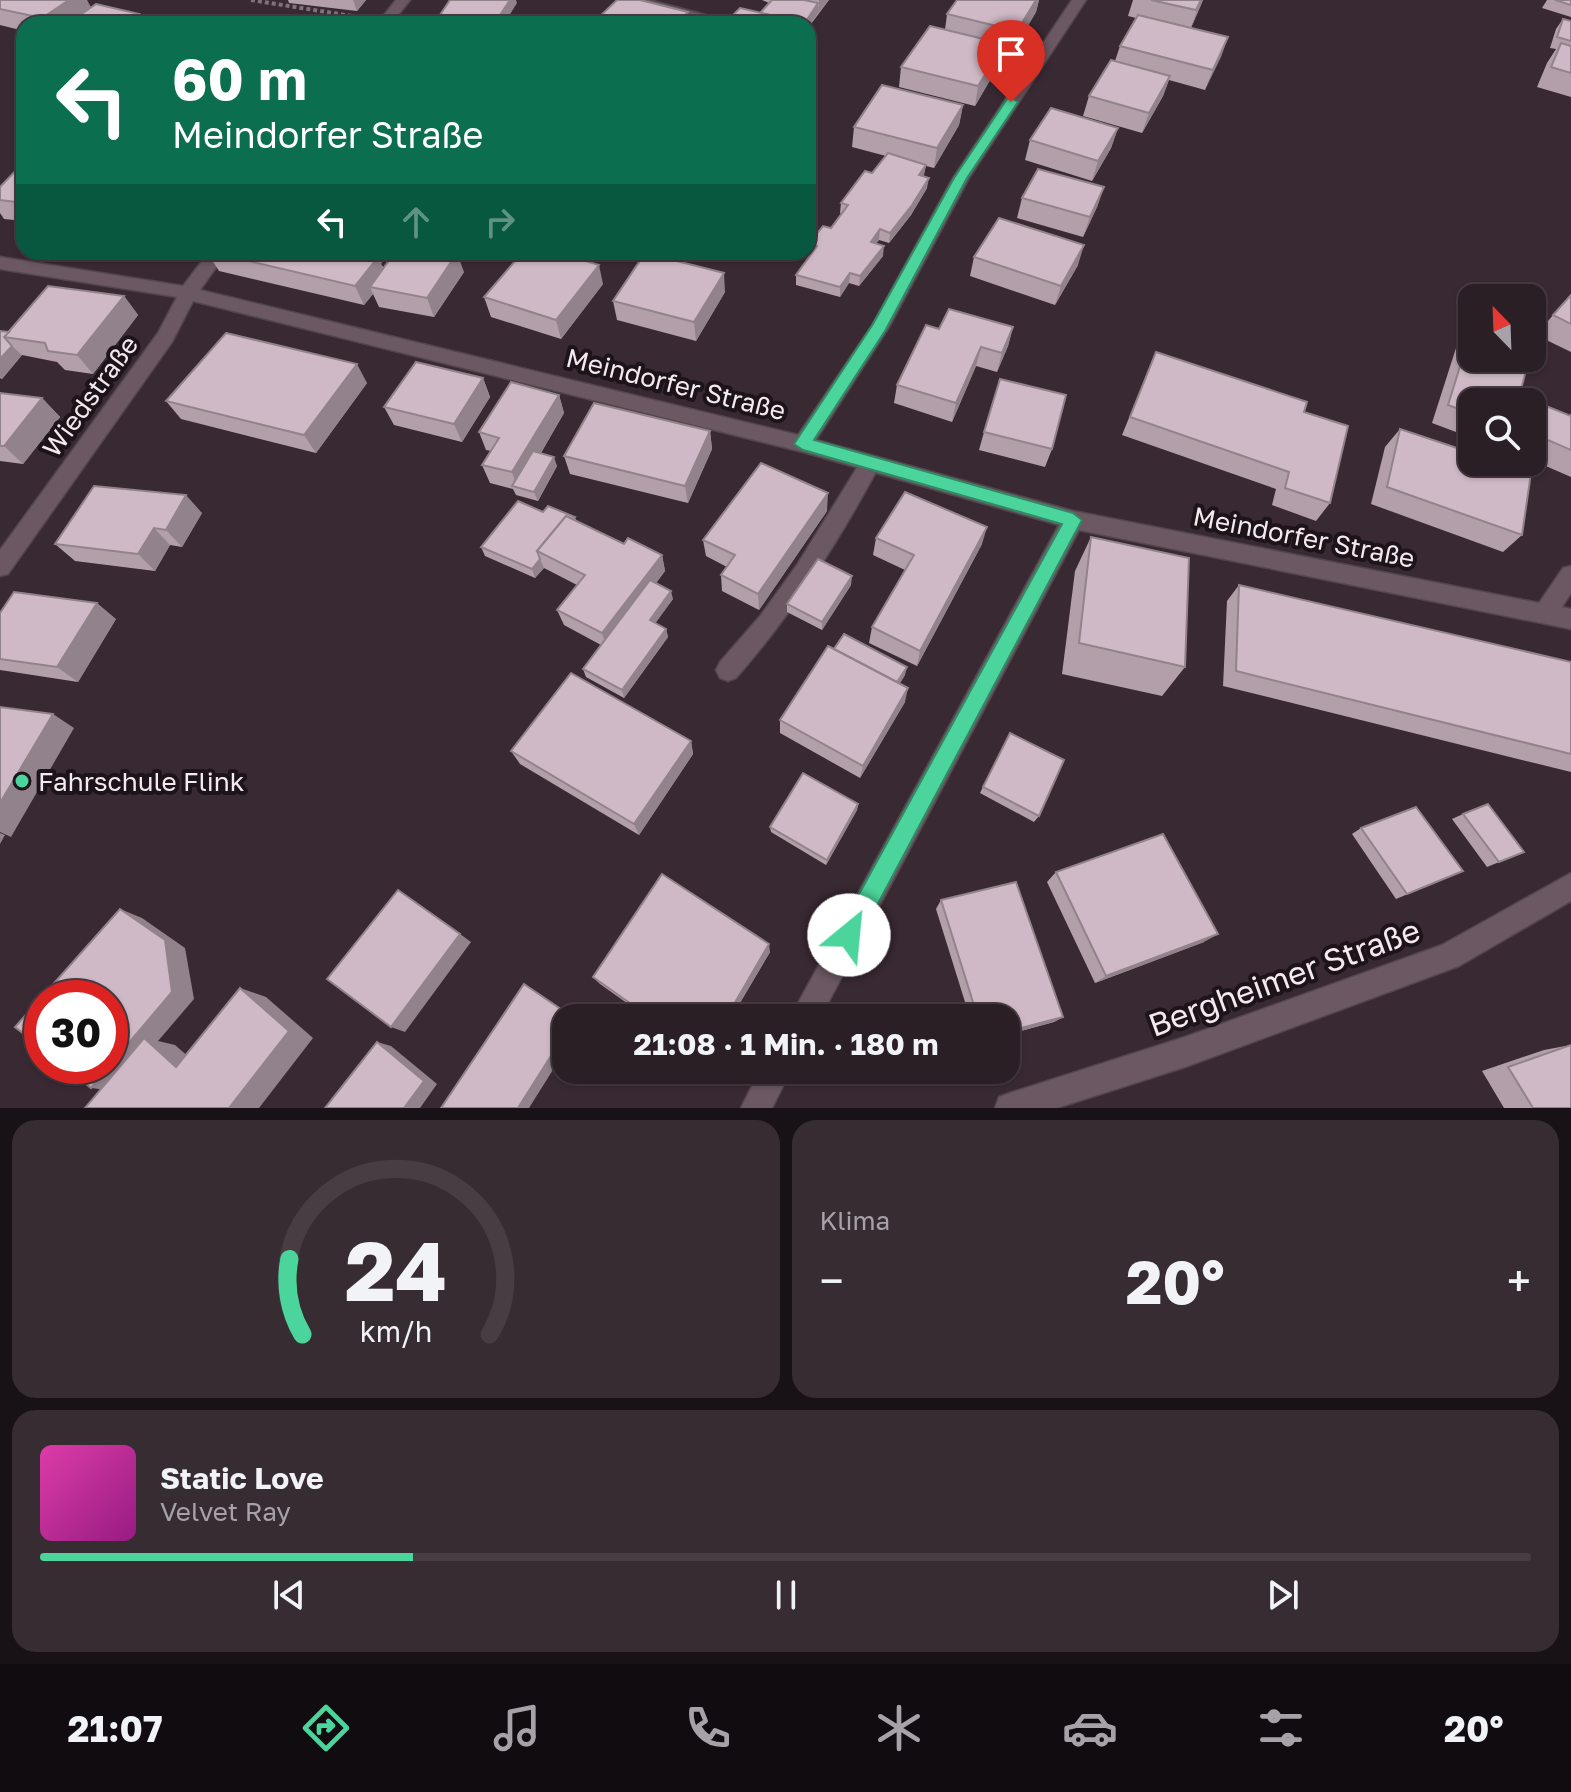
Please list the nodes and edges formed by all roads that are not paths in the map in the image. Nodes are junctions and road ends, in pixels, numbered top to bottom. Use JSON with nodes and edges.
{"nodes":[{"id":1,"x":403,"y":0,"type":"edge"},
{"id":2,"x":631,"y":0,"type":"edge"},
{"id":3,"x":1079,"y":0,"type":"edge"},
{"id":4,"x":391,"y":16,"type":"edge"},
{"id":5,"x":701,"y":16,"type":"edge"},
{"id":6,"x":212,"y":260,"type":"edge"},
{"id":7,"x":0,"y":263,"type":"edge"},
{"id":8,"x":188,"y":293,"type":"junction"},
{"id":9,"x":803,"y":444,"type":"junction"},
{"id":10,"x":870,"y":464,"type":"junction"},
{"id":11,"x":1073,"y":520,"type":"junction"},
{"id":12,"x":0,"y":567,"type":"edge"},
{"id":13,"x":1571,"y":575,"type":"edge"},
{"id":14,"x":1544,"y":614,"type":"junction"},
{"id":15,"x":1571,"y":619,"type":"edge"},
{"id":16,"x":728,"y":670,"type":"dead end"},
{"id":17,"x":1571,"y":886,"type":"edge"},
{"id":18,"x":812,"y":1004,"type":"edge"},
{"id":19,"x":769,"y":1084,"type":"edge"},
{"id":20,"x":756,"y":1108,"type":"edge"},
{"id":21,"x":1010,"y":1108,"type":"edge"}],
"edges":[{"from":1,"to":4,"type":"street"},
{"from":2,"to":5,"type":"street"},
{"from":3,"to":9,"type":"street"},
{"from":6,"to":8,"type":"street","name":"Wiedstraße"},
{"from":7,"to":8,"type":"street","name":"Meindorfer Straße"},
{"from":8,"to":9,"type":"street","name":"Meindorfer Straße"},
{"from":8,"to":12,"type":"street","name":"Wiedstraße"},
{"from":9,"to":10,"type":"street","name":"Meindorfer Straße"},
{"from":10,"to":11,"type":"street","name":"Meindorfer Straße"},
{"from":10,"to":16,"type":"street"},
{"from":11,"to":14,"type":"street","name":"Meindorfer Straße"},
{"from":11,"to":18,"type":"street"},
{"from":13,"to":14,"type":"street"},
{"from":14,"to":15,"type":"street","name":"Meindorfer Straße"},
{"from":17,"to":21,"type":"street","name":"Bergheimer Straße"},
{"from":19,"to":20,"type":"street"}]}
